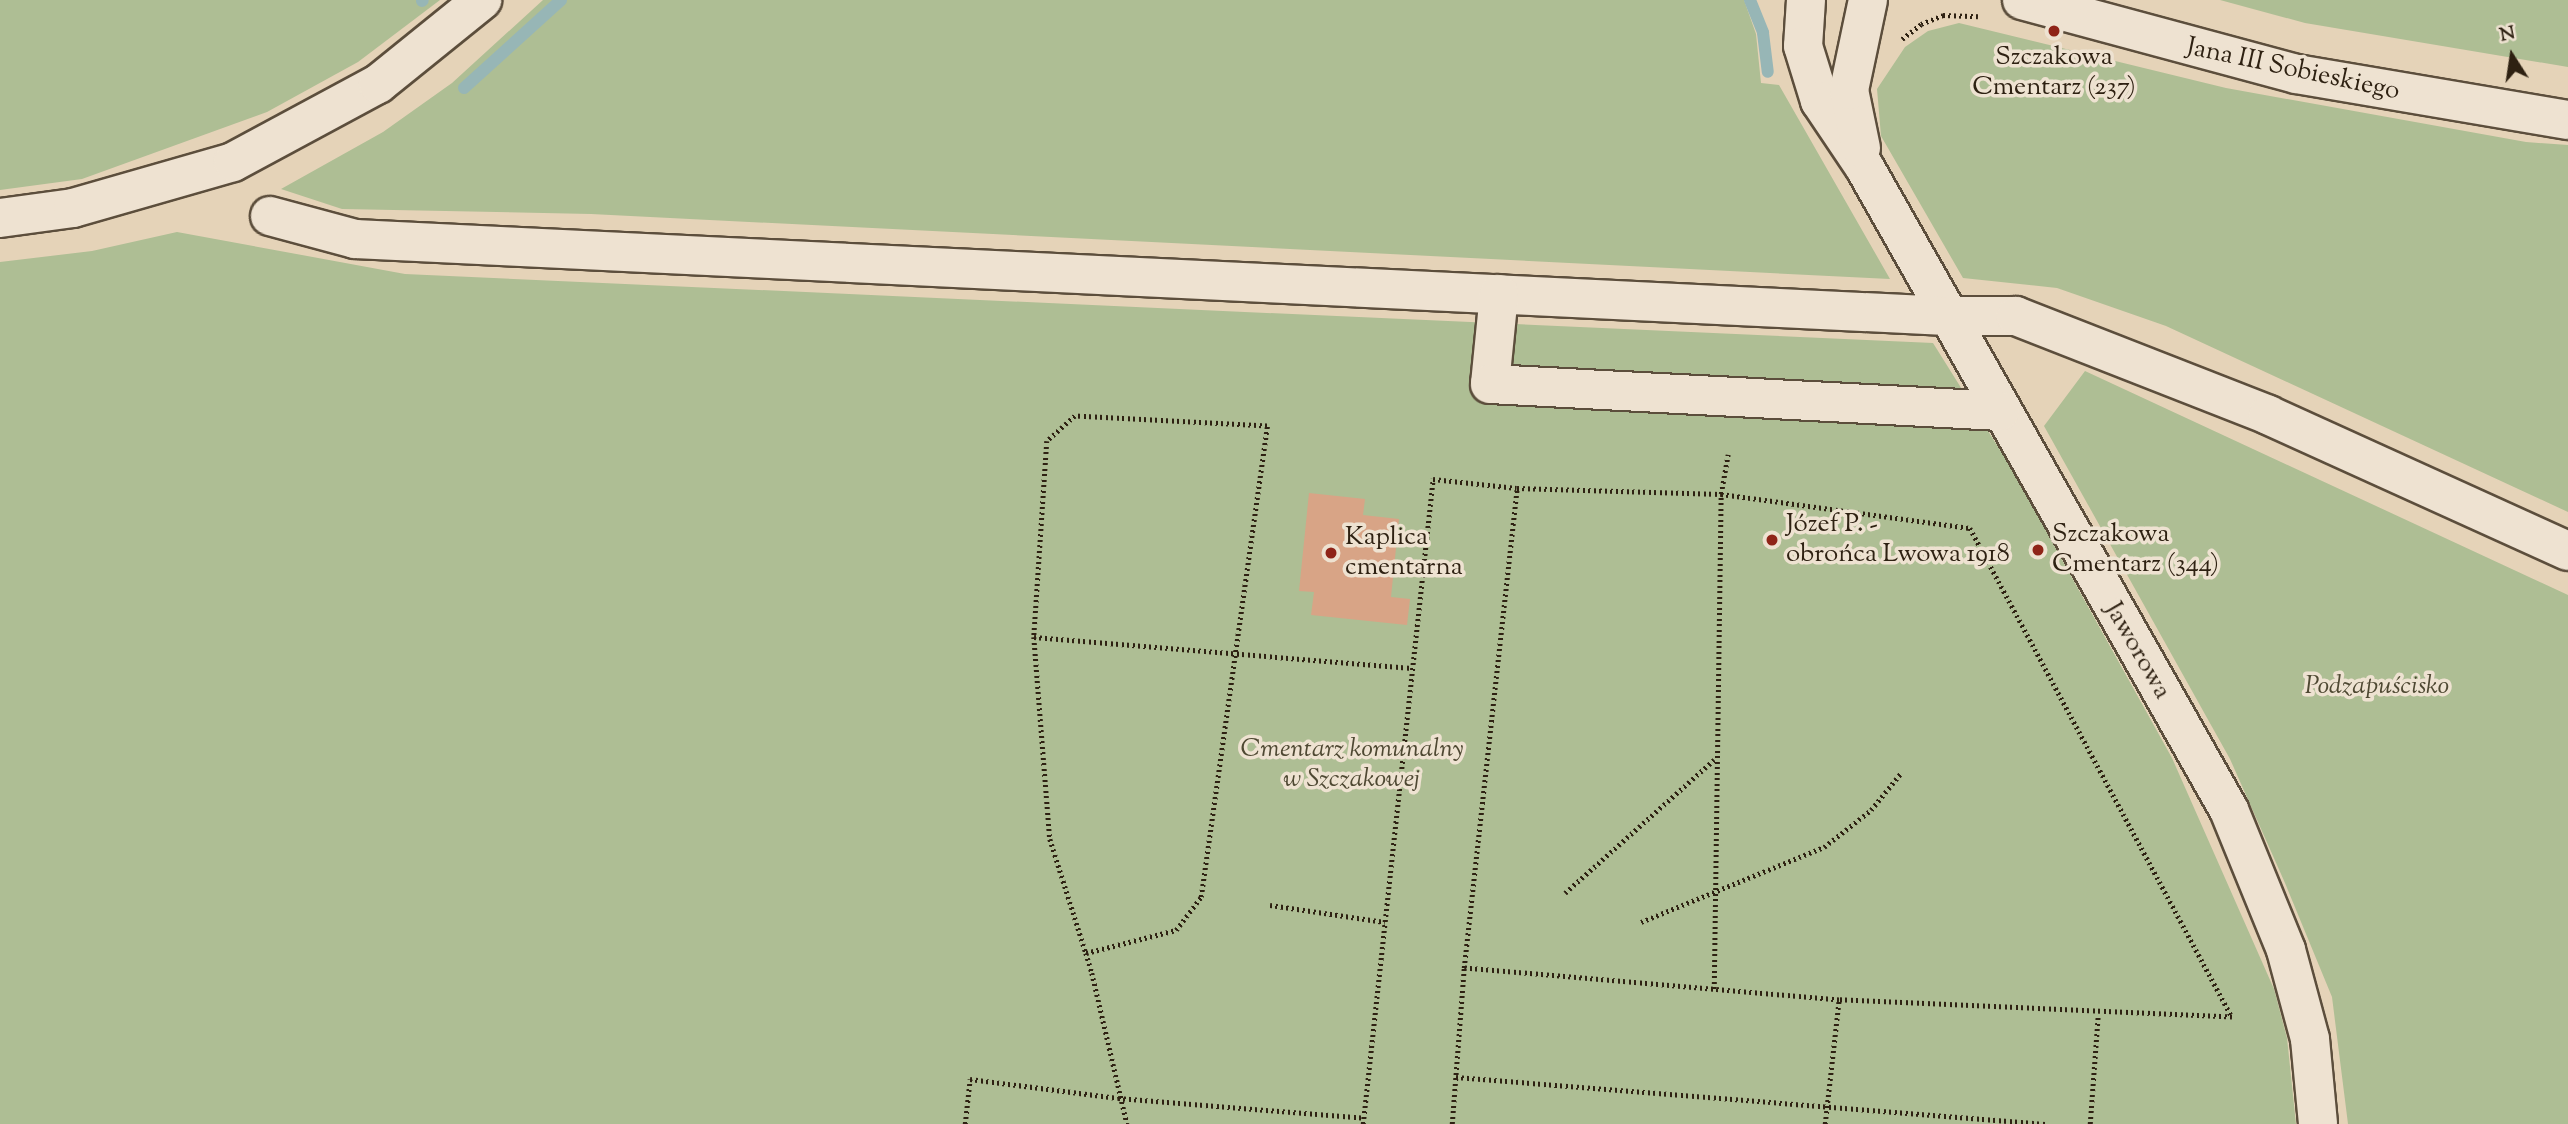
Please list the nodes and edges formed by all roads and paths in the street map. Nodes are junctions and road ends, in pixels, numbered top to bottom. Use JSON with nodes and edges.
{"nodes":[{"id":1,"x":482,"y":0,"type":"edge"},
{"id":2,"x":1806,"y":0,"type":"edge"},
{"id":3,"x":1868,"y":0,"type":"edge"},
{"id":4,"x":2022,"y":0,"type":"edge"},
{"id":5,"x":2568,"y":120,"type":"edge"},
{"id":6,"x":1865,"y":168,"type":"junction"},
{"id":7,"x":270,"y":216,"type":"dead end"},
{"id":8,"x":0,"y":218,"type":"edge"},
{"id":9,"x":1499,"y":295,"type":"junction"},
{"id":10,"x":1946,"y":316,"type":"junction"},
{"id":11,"x":2000,"y":411,"type":"junction"},
{"id":12,"x":1728,"y":455,"type":"dead end"},
{"id":13,"x":1517,"y":488,"type":"junction"},
{"id":14,"x":1721,"y":494,"type":"junction"},
{"id":15,"x":2568,"y":551,"type":"edge"},
{"id":16,"x":1034,"y":637,"type":"junction"},
{"id":17,"x":1234,"y":653,"type":"junction"},
{"id":18,"x":1412,"y":668,"type":"junction"},
{"id":19,"x":1715,"y":759,"type":"junction"},
{"id":20,"x":1901,"y":774,"type":"dead end"},
{"id":21,"x":1715,"y":891,"type":"junction"},
{"id":22,"x":1565,"y":893,"type":"dead end"},
{"id":23,"x":1270,"y":905,"type":"dead end"},
{"id":24,"x":1385,"y":922,"type":"junction"},
{"id":25,"x":1641,"y":922,"type":"dead end"},
{"id":26,"x":1086,"y":953,"type":"junction"},
{"id":27,"x":1464,"y":968,"type":"junction"},
{"id":28,"x":1714,"y":989,"type":"junction"},
{"id":29,"x":1839,"y":1000,"type":"junction"},
{"id":30,"x":2098,"y":1015,"type":"junction"},
{"id":31,"x":1456,"y":1077,"type":"junction"},
{"id":32,"x":1118,"y":1098,"type":"junction"},
{"id":33,"x":1827,"y":1106,"type":"junction"},
{"id":34,"x":1364,"y":1121,"type":"edge"},
{"id":35,"x":965,"y":1124,"type":"edge"},
{"id":36,"x":1127,"y":1124,"type":"edge"},
{"id":37,"x":1452,"y":1124,"type":"edge"},
{"id":38,"x":1825,"y":1124,"type":"edge"},
{"id":39,"x":2045,"y":1124,"type":"edge"},
{"id":40,"x":2090,"y":1124,"type":"edge"},
{"id":41,"x":2318,"y":1124,"type":"edge"}],
"edges":[{"from":1,"to":8,"type":"street"},
{"from":2,"to":6,"type":"street","name":"Jaworowa"},
{"from":3,"to":6,"type":"street","name":"Jaworowa"},
{"from":4,"to":5,"type":"street","name":"Jana III Sobieskiego"},
{"from":6,"to":10,"type":"street","name":"Jaworowa"},
{"from":7,"to":9,"type":"street"},
{"from":9,"to":10,"type":"street"},
{"from":9,"to":11,"type":"street"},
{"from":10,"to":11,"type":"street","name":"Jaworowa"},
{"from":10,"to":15,"type":"street"},
{"from":11,"to":41,"type":"street","name":"Jaworowa"},
{"from":12,"to":14,"type":"path"},
{"from":13,"to":14,"type":"path"},
{"from":13,"to":18,"type":"path"},
{"from":13,"to":27,"type":"path"},
{"from":14,"to":19,"type":"path"},
{"from":14,"to":30,"type":"path"},
{"from":16,"to":17,"type":"path"},
{"from":16,"to":17,"type":"path"},
{"from":16,"to":26,"type":"path"},
{"from":17,"to":18,"type":"path"},
{"from":17,"to":26,"type":"path"},
{"from":18,"to":24,"type":"path"},
{"from":19,"to":21,"type":"path"},
{"from":19,"to":22,"type":"path"},
{"from":20,"to":21,"type":"path"},
{"from":21,"to":25,"type":"path"},
{"from":21,"to":28,"type":"path"},
{"from":23,"to":24,"type":"path"},
{"from":24,"to":34,"type":"path"},
{"from":26,"to":32,"type":"path"},
{"from":27,"to":28,"type":"path"},
{"from":27,"to":31,"type":"path"},
{"from":28,"to":29,"type":"path"},
{"from":29,"to":30,"type":"path"},
{"from":29,"to":33,"type":"path"},
{"from":30,"to":40,"type":"path"},
{"from":31,"to":33,"type":"path"},
{"from":31,"to":37,"type":"path"},
{"from":32,"to":34,"type":"path"},
{"from":32,"to":35,"type":"path"},
{"from":32,"to":36,"type":"path"},
{"from":33,"to":38,"type":"path"},
{"from":33,"to":39,"type":"path"}]}
